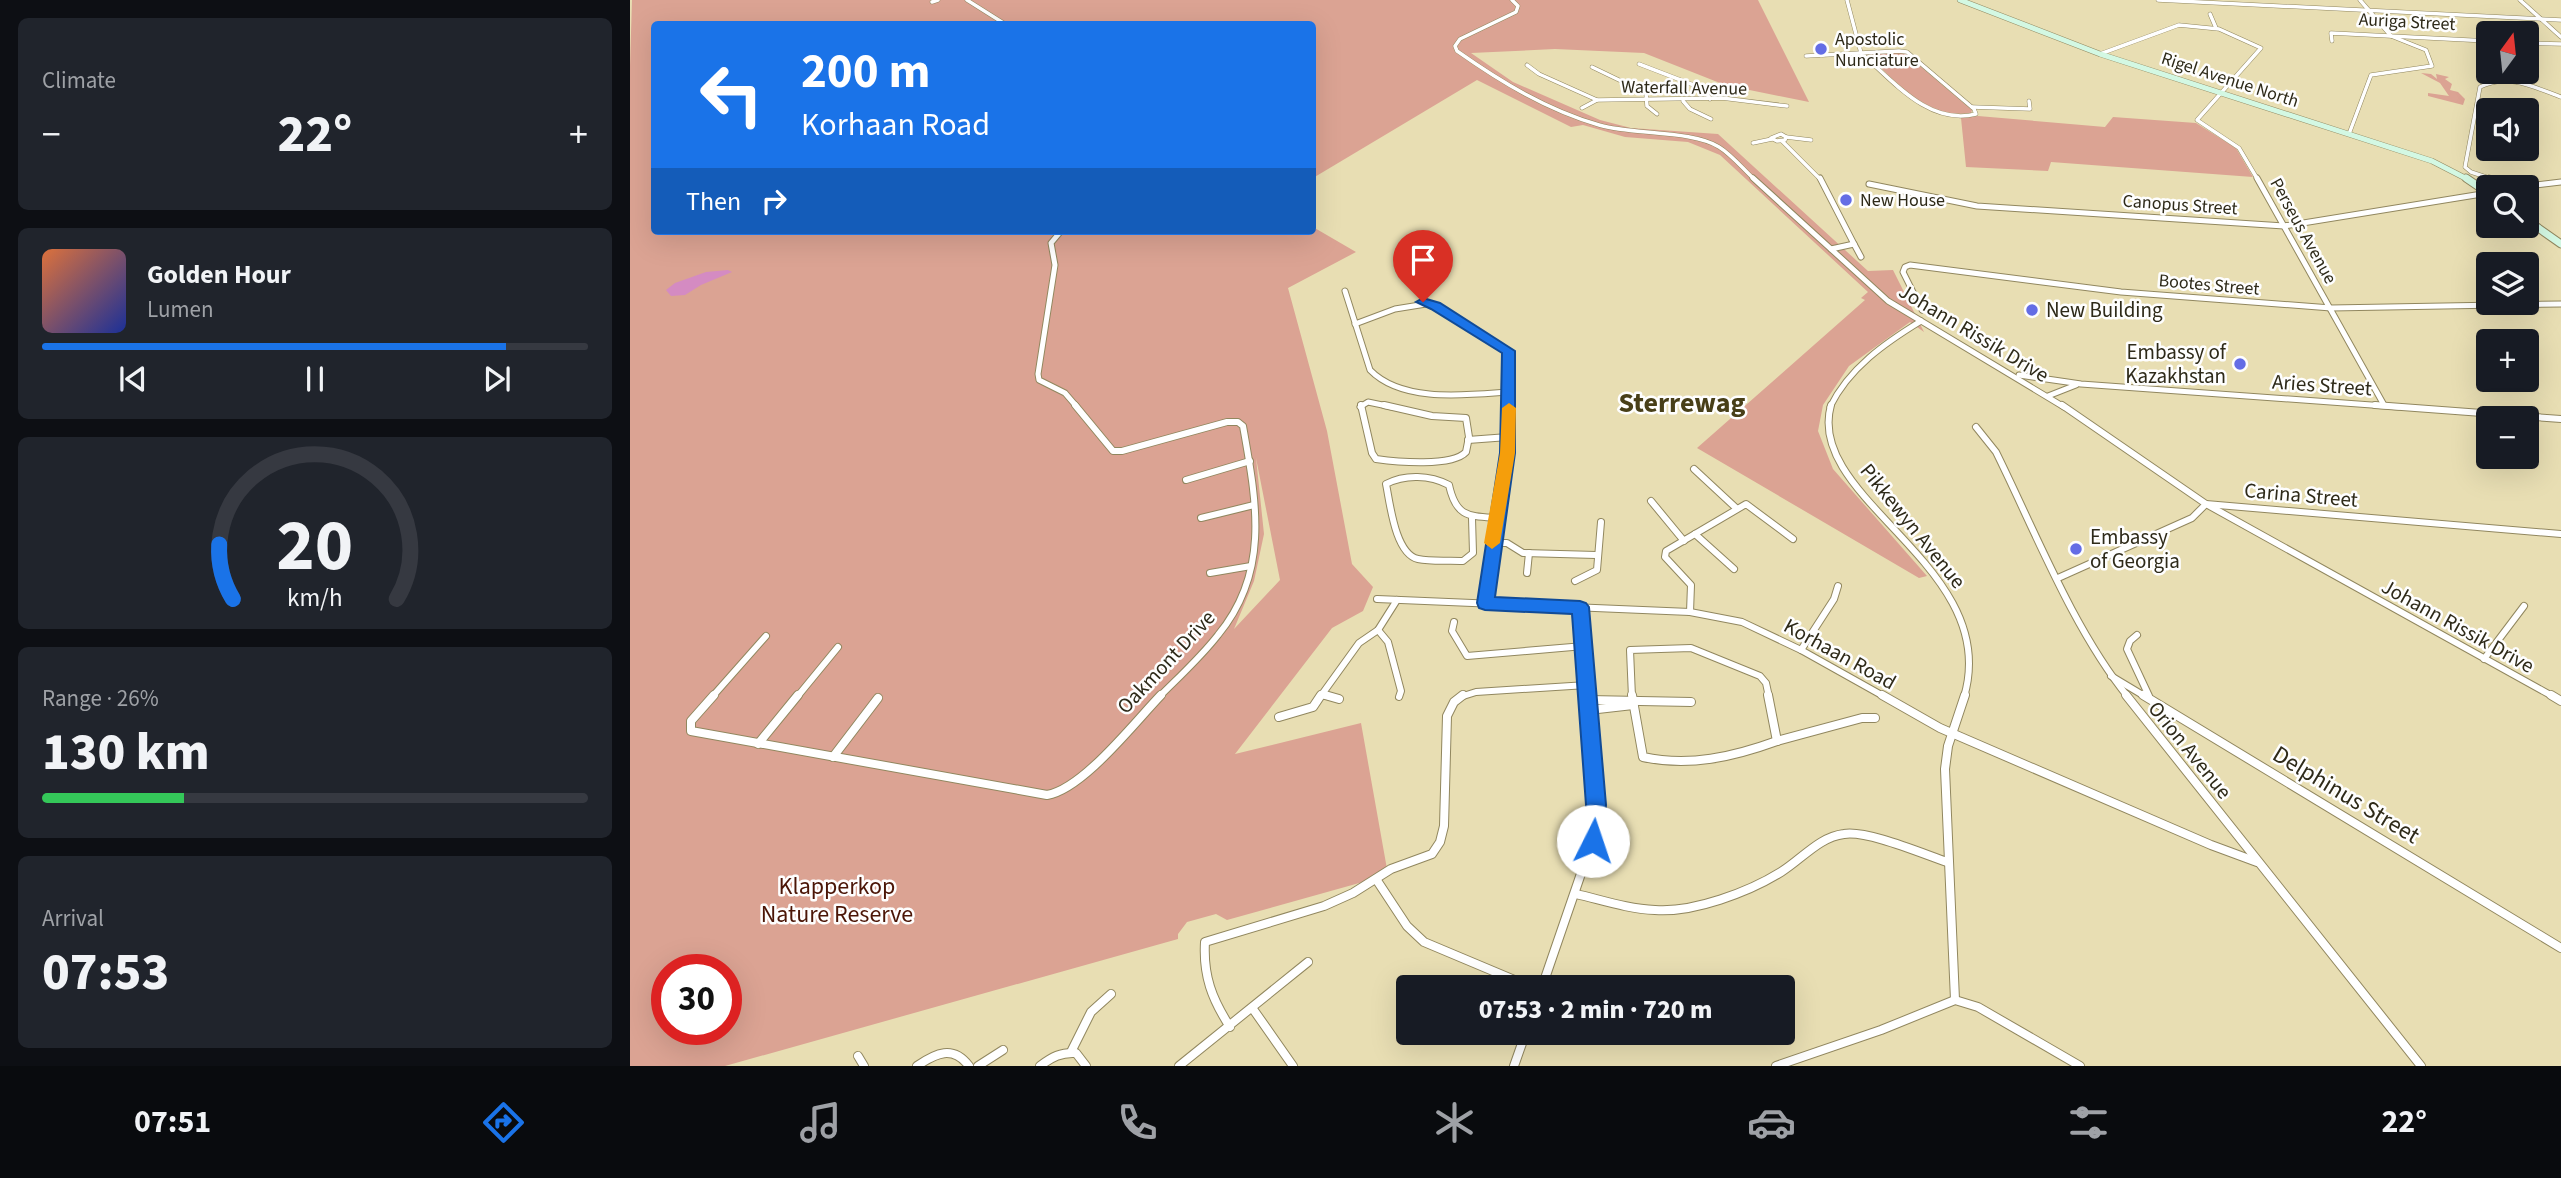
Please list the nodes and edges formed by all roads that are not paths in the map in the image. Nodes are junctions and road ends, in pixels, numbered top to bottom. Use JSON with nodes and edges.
{"nodes":[{"id":1,"x":938,"y":0,"type":"edge"},
{"id":2,"x":967,"y":0,"type":"edge"},
{"id":3,"x":1512,"y":0,"type":"edge"},
{"id":4,"x":1847,"y":0,"type":"edge"},
{"id":5,"x":1960,"y":0,"type":"edge"},
{"id":6,"x":1967,"y":0,"type":"edge"},
{"id":7,"x":2158,"y":0,"type":"edge"},
{"id":8,"x":2360,"y":0,"type":"edge"},
{"id":9,"x":2520,"y":0,"type":"edge"},
{"id":10,"x":2200,"y":1,"type":"edge"},
{"id":11,"x":932,"y":2,"type":"dead end"},
{"id":12,"x":2204,"y":8,"type":"dead end"},
{"id":13,"x":2368,"y":10,"type":"junction"},
{"id":14,"x":2210,"y":14,"type":"dead end"},
{"id":15,"x":2543,"y":19,"type":"junction"},
{"id":16,"x":2561,"y":20,"type":"edge"},
{"id":17,"x":999,"y":21,"type":"edge"},
{"id":18,"x":2216,"y":28,"type":"junction"},
{"id":19,"x":2391,"y":36,"type":"junction"},
{"id":20,"x":2561,"y":37,"type":"edge"},
{"id":21,"x":2439,"y":38,"type":"junction"},
{"id":22,"x":2476,"y":40,"type":"edge"},
{"id":23,"x":2332,"y":41,"type":"dead end"},
{"id":24,"x":2539,"y":43,"type":"edge"},
{"id":25,"x":2561,"y":44,"type":"edge"},
{"id":26,"x":2426,"y":50,"type":"junction"},
{"id":27,"x":1861,"y":53,"type":"junction"},
{"id":28,"x":2102,"y":54,"type":"junction"},
{"id":29,"x":1806,"y":56,"type":"dead end"},
{"id":30,"x":1639,"y":64,"type":"dead end"},
{"id":31,"x":1527,"y":65,"type":"dead end"},
{"id":32,"x":1592,"y":66,"type":"dead end"},
{"id":33,"x":2220,"y":92,"type":"junction"},
{"id":34,"x":2561,"y":97,"type":"edge"},
{"id":35,"x":1710,"y":99,"type":"junction"},
{"id":36,"x":1597,"y":100,"type":"junction"},
{"id":37,"x":1683,"y":101,"type":"junction"},
{"id":38,"x":1647,"y":102,"type":"junction"},
{"id":39,"x":2029,"y":102,"type":"dead end"},
{"id":40,"x":1787,"y":106,"type":"dead end"},
{"id":41,"x":1972,"y":107,"type":"junction"},
{"id":42,"x":1571,"y":114,"type":"junction"},
{"id":43,"x":1657,"y":114,"type":"dead end"},
{"id":44,"x":1711,"y":119,"type":"dead end"},
{"id":45,"x":2349,"y":133,"type":"junction"},
{"id":46,"x":1784,"y":139,"type":"junction"},
{"id":47,"x":1811,"y":140,"type":"dead end"},
{"id":48,"x":1753,"y":143,"type":"dead end"},
{"id":49,"x":2481,"y":175,"type":"edge"},
{"id":50,"x":2561,"y":182,"type":"edge"},
{"id":51,"x":1869,"y":184,"type":"dead end"},
{"id":52,"x":2476,"y":184,"type":"edge"},
{"id":53,"x":2539,"y":185,"type":"edge"},
{"id":54,"x":2476,"y":193,"type":"edge"},
{"id":55,"x":2284,"y":226,"type":"junction"},
{"id":56,"x":2539,"y":228,"type":"edge"},
{"id":57,"x":1058,"y":235,"type":"edge"},
{"id":58,"x":1854,"y":244,"type":"junction"},
{"id":59,"x":2561,"y":244,"type":"edge"},
{"id":60,"x":1831,"y":249,"type":"junction"},
{"id":61,"x":1861,"y":257,"type":"dead end"},
{"id":62,"x":1345,"y":290,"type":"dead end"},
{"id":63,"x":2561,"y":304,"type":"edge"},
{"id":64,"x":2331,"y":308,"type":"junction"},
{"id":65,"x":1922,"y":310,"type":"dead end"},
{"id":66,"x":1921,"y":321,"type":"junction"},
{"id":67,"x":1355,"y":324,"type":"junction"},
{"id":68,"x":2010,"y":373,"type":"junction"},
{"id":69,"x":2081,"y":384,"type":"junction"},
{"id":70,"x":1508,"y":392,"type":"junction"},
{"id":71,"x":2048,"y":396,"type":"junction"},
{"id":72,"x":2384,"y":405,"type":"junction"},
{"id":73,"x":2561,"y":419,"type":"edge"},
{"id":74,"x":1976,"y":427,"type":"dead end"},
{"id":75,"x":1508,"y":437,"type":"junction"},
{"id":76,"x":1468,"y":440,"type":"junction"},
{"id":77,"x":1250,"y":461,"type":"junction"},
{"id":78,"x":1694,"y":469,"type":"dead end"},
{"id":79,"x":1186,"y":480,"type":"dead end"},
{"id":80,"x":1651,"y":501,"type":"dead end"},
{"id":81,"x":2206,"y":504,"type":"junction"},
{"id":82,"x":1254,"y":505,"type":"junction"},
{"id":83,"x":1736,"y":508,"type":"junction"},
{"id":84,"x":1201,"y":518,"type":"dead end"},
{"id":85,"x":1472,"y":518,"type":"junction"},
{"id":86,"x":1497,"y":518,"type":"junction"},
{"id":87,"x":1601,"y":522,"type":"dead end"},
{"id":88,"x":1695,"y":534,"type":"junction"},
{"id":89,"x":2561,"y":534,"type":"edge"},
{"id":90,"x":1793,"y":539,"type":"dead end"},
{"id":91,"x":1684,"y":541,"type":"junction"},
{"id":92,"x":1492,"y":543,"type":"junction"},
{"id":93,"x":1529,"y":553,"type":"junction"},
{"id":94,"x":1596,"y":555,"type":"junction"},
{"id":95,"x":1251,"y":566,"type":"junction"},
{"id":96,"x":1734,"y":569,"type":"dead end"},
{"id":97,"x":1210,"y":573,"type":"dead end"},
{"id":98,"x":1527,"y":573,"type":"dead end"},
{"id":99,"x":2058,"y":578,"type":"junction"},
{"id":100,"x":1575,"y":581,"type":"dead end"},
{"id":101,"x":1838,"y":586,"type":"dead end"},
{"id":102,"x":1377,"y":599,"type":"dead end"},
{"id":103,"x":1397,"y":600,"type":"junction"},
{"id":104,"x":1485,"y":603,"type":"junction"},
{"id":105,"x":2524,"y":606,"type":"dead end"},
{"id":106,"x":1580,"y":607,"type":"junction"},
{"id":107,"x":1690,"y":612,"type":"junction"},
{"id":108,"x":1454,"y":622,"type":"dead end"},
{"id":109,"x":1378,"y":630,"type":"junction"},
{"id":110,"x":2137,"y":635,"type":"dead end"},
{"id":111,"x":766,"y":636,"type":"dead end"},
{"id":112,"x":1584,"y":646,"type":"junction"},
{"id":113,"x":838,"y":647,"type":"dead end"},
{"id":114,"x":1801,"y":650,"type":"junction"},
{"id":115,"x":2484,"y":659,"type":"junction"},
{"id":116,"x":2110,"y":675,"type":"junction"},
{"id":117,"x":1587,"y":685,"type":"junction"},
{"id":118,"x":1322,"y":695,"type":"junction"},
{"id":119,"x":1399,"y":697,"type":"dead end"},
{"id":120,"x":878,"y":698,"type":"dead end"},
{"id":121,"x":2150,"y":698,"type":"junction"},
{"id":122,"x":1339,"y":699,"type":"dead end"},
{"id":123,"x":1588,"y":700,"type":"junction"},
{"id":124,"x":2561,"y":701,"type":"edge"},
{"id":125,"x":1633,"y":702,"type":"junction"},
{"id":126,"x":1691,"y":702,"type":"dead end"},
{"id":127,"x":1589,"y":710,"type":"junction"},
{"id":128,"x":1279,"y":717,"type":"dead end"},
{"id":129,"x":1875,"y":718,"type":"dead end"},
{"id":130,"x":1952,"y":733,"type":"junction"},
{"id":131,"x":1777,"y":741,"type":"junction"},
{"id":132,"x":758,"y":744,"type":"junction"},
{"id":133,"x":833,"y":757,"type":"junction"},
{"id":134,"x":1947,"y":862,"type":"junction"},
{"id":135,"x":2258,"y":862,"type":"junction"},
{"id":136,"x":1376,"y":879,"type":"junction"},
{"id":137,"x":1576,"y":894,"type":"junction"},
{"id":138,"x":2561,"y":948,"type":"edge"},
{"id":139,"x":1308,"y":962,"type":"dead end"},
{"id":140,"x":1502,"y":975,"type":"edge"},
{"id":141,"x":1546,"y":975,"type":"edge"},
{"id":142,"x":1111,"y":994,"type":"dead end"},
{"id":143,"x":1955,"y":1000,"type":"junction"},
{"id":144,"x":1253,"y":1009,"type":"junction"},
{"id":145,"x":1230,"y":1027,"type":"junction"},
{"id":146,"x":1521,"y":1045,"type":"edge"},
{"id":147,"x":1003,"y":1050,"type":"dead end"},
{"id":148,"x":1071,"y":1052,"type":"junction"},
{"id":149,"x":858,"y":1056,"type":"dead end"},
{"id":150,"x":864,"y":1066,"type":"edge"},
{"id":151,"x":917,"y":1066,"type":"edge"},
{"id":152,"x":969,"y":1066,"type":"edge"},
{"id":153,"x":978,"y":1066,"type":"edge"},
{"id":154,"x":1040,"y":1066,"type":"edge"},
{"id":155,"x":1086,"y":1066,"type":"edge"},
{"id":156,"x":1179,"y":1066,"type":"edge"},
{"id":157,"x":1293,"y":1066,"type":"edge"},
{"id":158,"x":1514,"y":1066,"type":"edge"},
{"id":159,"x":1776,"y":1066,"type":"edge"},
{"id":160,"x":2080,"y":1066,"type":"edge"},
{"id":161,"x":2421,"y":1066,"type":"edge"}],
"edges":[{"from":1,"to":11,"type":"street"},
{"from":2,"to":17,"type":"street"},
{"from":3,"to":42,"type":"street","name":"Johann Rissik Drive"},
{"from":4,"to":27,"type":"street"},
{"from":5,"to":28,"type":"main road","name":"Rigel Avenue North"},
{"from":6,"to":28,"type":"main road","name":"Rigel Avenue North"},
{"from":7,"to":10,"type":"street"},
{"from":8,"to":13,"type":"street"},
{"from":9,"to":15,"type":"street"},
{"from":10,"to":12,"type":"street"},
{"from":10,"to":13,"type":"street"},
{"from":13,"to":15,"type":"street"},
{"from":13,"to":19,"type":"street"},
{"from":14,"to":18,"type":"street"},
{"from":15,"to":16,"type":"street"},
{"from":15,"to":20,"type":"street"},
{"from":18,"to":28,"type":"street"},
{"from":18,"to":33,"type":"street"},
{"from":19,"to":21,"type":"street","name":"Auriga Street"},
{"from":19,"to":23,"type":"street","name":"Auriga Street"},
{"from":19,"to":26,"type":"street"},
{"from":21,"to":22,"type":"street","name":"Auriga Street"},
{"from":21,"to":26,"type":"street"},
{"from":24,"to":25,"type":"street"},
{"from":26,"to":45,"type":"street"},
{"from":27,"to":29,"type":"street"},
{"from":27,"to":41,"type":"street"},
{"from":27,"to":41,"type":"street"},
{"from":28,"to":33,"type":"main road","name":"Rigel Avenue North"},
{"from":30,"to":35,"type":"street"},
{"from":31,"to":36,"type":"street"},
{"from":32,"to":38,"type":"street"},
{"from":33,"to":45,"type":"main road","name":"Rigel Avenue North"},
{"from":33,"to":55,"type":"street","name":"Perseus Avenue"},
{"from":34,"to":49,"type":"street"},
{"from":35,"to":37,"type":"street","name":"Waterfall Avenue"},
{"from":35,"to":40,"type":"street","name":"Waterfall Avenue"},
{"from":36,"to":38,"type":"street","name":"Waterfall Avenue"},
{"from":36,"to":42,"type":"street","name":"Waterfall Avenue"},
{"from":37,"to":38,"type":"street","name":"Waterfall Avenue"},
{"from":37,"to":44,"type":"street"},
{"from":38,"to":43,"type":"street"},
{"from":39,"to":41,"type":"street"},
{"from":42,"to":60,"type":"street","name":"Johann Rissik Drive"},
{"from":45,"to":52,"type":"main road","name":"Rigel Avenue North"},
{"from":46,"to":47,"type":"street"},
{"from":46,"to":48,"type":"street"},
{"from":46,"to":58,"type":"street"},
{"from":50,"to":53,"type":"street"},
{"from":51,"to":55,"type":"street","name":"Canopus Street"},
{"from":54,"to":55,"type":"street","name":"Canopus Street"},
{"from":55,"to":64,"type":"street","name":"Perseus Avenue"},
{"from":56,"to":59,"type":"main road"},
{"from":57,"to":77,"type":"street","name":"Oakmont Drive"},
{"from":58,"to":60,"type":"street"},
{"from":58,"to":61,"type":"street"},
{"from":60,"to":66,"type":"street","name":"Johann Rissik Drive"},
{"from":62,"to":67,"type":"street"},
{"from":63,"to":64,"type":"street","name":"Bootes Street"},
{"from":64,"to":65,"type":"street","name":"Bootes Street"},
{"from":64,"to":72,"type":"street","name":"Perseus Avenue"},
{"from":66,"to":68,"type":"street","name":"Johann Rissik Drive"},
{"from":66,"to":130,"type":"street","name":"Pikkewyn Avenue"},
{"from":67,"to":70,"type":"street"},
{"from":67,"to":70,"type":"street"},
{"from":68,"to":69,"type":"street","name":"Aries Street"},
{"from":68,"to":71,"type":"street","name":"Johann Rissik Drive"},
{"from":69,"to":71,"type":"street","name":"Aries Street"},
{"from":69,"to":72,"type":"street","name":"Aries Street"},
{"from":70,"to":75,"type":"street"},
{"from":71,"to":81,"type":"street","name":"Johann Rissik Drive"},
{"from":72,"to":73,"type":"street","name":"Aries Street"},
{"from":74,"to":99,"type":"street","name":"Orion Avenue"},
{"from":75,"to":76,"type":"street"},
{"from":75,"to":86,"type":"street"},
{"from":76,"to":76,"type":"street"},
{"from":77,"to":79,"type":"street"},
{"from":77,"to":82,"type":"street","name":"Oakmont Drive"},
{"from":78,"to":83,"type":"street"},
{"from":80,"to":91,"type":"street"},
{"from":81,"to":89,"type":"street","name":"Carina Street"},
{"from":81,"to":99,"type":"street"},
{"from":81,"to":115,"type":"street","name":"Johann Rissik Drive"},
{"from":82,"to":84,"type":"street"},
{"from":82,"to":95,"type":"street","name":"Oakmont Drive"},
{"from":83,"to":88,"type":"street"},
{"from":83,"to":90,"type":"street"},
{"from":85,"to":85,"type":"street"},
{"from":85,"to":86,"type":"street"},
{"from":86,"to":92,"type":"street"},
{"from":87,"to":94,"type":"street"},
{"from":88,"to":91,"type":"street"},
{"from":88,"to":96,"type":"street"},
{"from":91,"to":107,"type":"street"},
{"from":92,"to":93,"type":"street"},
{"from":92,"to":104,"type":"street"},
{"from":93,"to":94,"type":"street"},
{"from":93,"to":98,"type":"street"},
{"from":94,"to":100,"type":"street"},
{"from":95,"to":97,"type":"street"},
{"from":95,"to":133,"type":"street","name":"Oakmont Drive"},
{"from":99,"to":116,"type":"street","name":"Orion Avenue"},
{"from":101,"to":114,"type":"street"},
{"from":102,"to":103,"type":"street","name":"Korhaan Road"},
{"from":103,"to":104,"type":"street","name":"Korhaan Road"},
{"from":103,"to":109,"type":"street"},
{"from":104,"to":106,"type":"street","name":"Korhaan Road"},
{"from":105,"to":115,"type":"street"},
{"from":106,"to":107,"type":"street","name":"Korhaan Road"},
{"from":106,"to":112,"type":"street"},
{"from":107,"to":114,"type":"street","name":"Korhaan Road"},
{"from":108,"to":112,"type":"street"},
{"from":109,"to":118,"type":"street"},
{"from":109,"to":119,"type":"street"},
{"from":110,"to":121,"type":"street"},
{"from":111,"to":132,"type":"street","name":"Oakmont Drive"},
{"from":112,"to":117,"type":"street"},
{"from":113,"to":132,"type":"street"},
{"from":114,"to":130,"type":"street","name":"Korhaan Road"},
{"from":115,"to":124,"type":"street","name":"Johann Rissik Drive"},
{"from":116,"to":121,"type":"street","name":"Delphinus Street"},
{"from":116,"to":135,"type":"street","name":"Orion Avenue"},
{"from":117,"to":123,"type":"street"},
{"from":117,"to":136,"type":"street"},
{"from":118,"to":122,"type":"street"},
{"from":118,"to":128,"type":"street"},
{"from":120,"to":133,"type":"street"},
{"from":121,"to":138,"type":"street","name":"Delphinus Street"},
{"from":123,"to":125,"type":"street"},
{"from":123,"to":127,"type":"street"},
{"from":125,"to":126,"type":"street"},
{"from":125,"to":127,"type":"street"},
{"from":125,"to":131,"type":"street"},
{"from":125,"to":131,"type":"street"},
{"from":127,"to":137,"type":"street"},
{"from":129,"to":131,"type":"street"},
{"from":130,"to":134,"type":"street","name":"Pikkewyn Avenue"},
{"from":130,"to":135,"type":"street","name":"Korhaan Road"},
{"from":132,"to":133,"type":"street","name":"Oakmont Drive"},
{"from":134,"to":137,"type":"street"},
{"from":134,"to":143,"type":"street","name":"Pikkewyn Avenue"},
{"from":135,"to":161,"type":"street","name":"Orion Avenue"},
{"from":136,"to":140,"type":"street"},
{"from":136,"to":145,"type":"street"},
{"from":137,"to":141,"type":"street"},
{"from":139,"to":144,"type":"street"},
{"from":142,"to":148,"type":"street"},
{"from":143,"to":159,"type":"street"},
{"from":143,"to":160,"type":"street"},
{"from":144,"to":145,"type":"street"},
{"from":144,"to":157,"type":"street"},
{"from":145,"to":156,"type":"street"},
{"from":146,"to":158,"type":"street"},
{"from":147,"to":153,"type":"street"},
{"from":148,"to":154,"type":"street"},
{"from":148,"to":155,"type":"street"},
{"from":149,"to":150,"type":"street"},
{"from":151,"to":152,"type":"street"}]}
